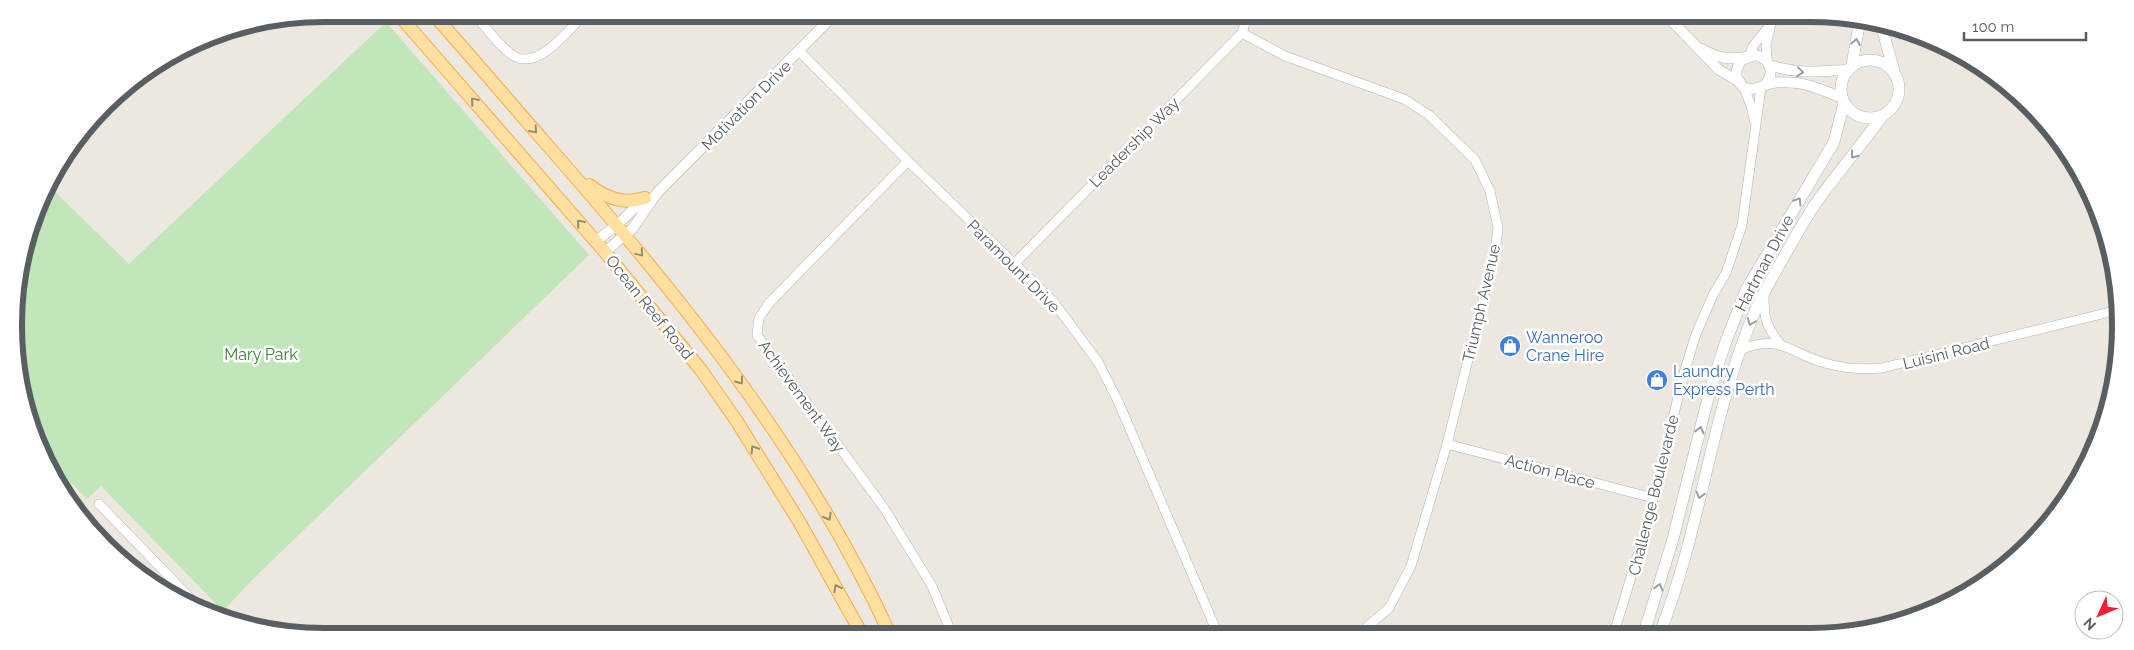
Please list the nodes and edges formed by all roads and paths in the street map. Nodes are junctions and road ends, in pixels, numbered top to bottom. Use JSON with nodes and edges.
{"nodes":[{"id":1,"x":405,"y":22,"type":"edge"},
{"id":2,"x":440,"y":22,"type":"edge"},
{"id":3,"x":481,"y":22,"type":"edge"},
{"id":4,"x":577,"y":22,"type":"edge"},
{"id":5,"x":827,"y":22,"type":"edge"},
{"id":6,"x":1245,"y":22,"type":"edge"},
{"id":7,"x":1673,"y":22,"type":"edge"},
{"id":8,"x":1774,"y":22,"type":"edge"},
{"id":9,"x":1859,"y":27,"type":"edge"},
{"id":10,"x":1883,"y":32,"type":"edge"},
{"id":11,"x":1242,"y":33,"type":"junction"},
{"id":12,"x":1695,"y":45,"type":"junction"},
{"id":13,"x":799,"y":52,"type":"junction"},
{"id":14,"x":1748,"y":56,"type":"junction"},
{"id":15,"x":1768,"y":63,"type":"junction"},
{"id":16,"x":1850,"y":67,"type":"junction"},
{"id":17,"x":1894,"y":73,"type":"junction"},
{"id":18,"x":1742,"y":85,"type":"junction"},
{"id":19,"x":1764,"y":86,"type":"junction"},
{"id":20,"x":1843,"y":100,"type":"junction"},
{"id":21,"x":1883,"y":115,"type":"junction"},
{"id":22,"x":1756,"y":128,"type":"junction"},
{"id":23,"x":908,"y":161,"type":"junction"},
{"id":24,"x":569,"y":170,"type":"junction"},
{"id":25,"x":658,"y":193,"type":"junction"},
{"id":26,"x":645,"y":198,"type":"junction"},
{"id":27,"x":621,"y":230,"type":"junction"},
{"id":28,"x":596,"y":241,"type":"junction"},
{"id":29,"x":605,"y":252,"type":"junction"},
{"id":30,"x":1015,"y":263,"type":"junction"},
{"id":31,"x":1764,"y":293,"type":"junction"},
{"id":32,"x":2111,"y":312,"type":"edge"},
{"id":33,"x":1780,"y":344,"type":"junction"},
{"id":34,"x":1740,"y":350,"type":"junction"},
{"id":35,"x":1447,"y":444,"type":"junction"},
{"id":36,"x":1653,"y":498,"type":"junction"},
{"id":37,"x":99,"y":504,"type":"dead end"},
{"id":38,"x":185,"y":593,"type":"edge"},
{"id":39,"x":858,"y":628,"type":"edge"},
{"id":40,"x":887,"y":628,"type":"edge"},
{"id":41,"x":949,"y":628,"type":"edge"},
{"id":42,"x":1215,"y":628,"type":"edge"},
{"id":43,"x":1365,"y":628,"type":"edge"},
{"id":44,"x":1616,"y":628,"type":"edge"},
{"id":45,"x":1646,"y":628,"type":"edge"},
{"id":46,"x":1662,"y":628,"type":"edge"}],
"edges":[{"from":28,"to":1,"type":"main road","name":"Ocean Reef Road","one_way":true},
{"from":2,"to":24,"type":"main road","name":"Ocean Reef Road","one_way":true},
{"from":3,"to":4,"type":"street"},
{"from":5,"to":13,"type":"street","name":"Motivation Drive"},
{"from":6,"to":11,"type":"street","name":"Leadership Way"},
{"from":7,"to":12,"type":"street"},
{"from":8,"to":14,"type":"street"},
{"from":8,"to":15,"type":"street"},
{"from":16,"to":9,"type":"main road","one_way":true},
{"from":10,"to":17,"type":"main road"},
{"from":11,"to":30,"type":"street","name":"Leadership Way"},
{"from":11,"to":35,"type":"street","name":"Triumph Avenue"},
{"from":12,"to":14,"type":"street"},
{"from":12,"to":18,"type":"street"},
{"from":13,"to":23,"type":"street","name":"Paramount Drive"},
{"from":13,"to":25,"type":"street","name":"Motivation Drive"},
{"from":14,"to":15,"type":"street"},
{"from":14,"to":18,"type":"street"},
{"from":15,"to":16,"type":"street","one_way":true},
{"from":15,"to":19,"type":"street"},
{"from":16,"to":17,"type":"main road"},
{"from":16,"to":20,"type":"main road"},
{"from":17,"to":21,"type":"main road"},
{"from":18,"to":19,"type":"street"},
{"from":18,"to":22,"type":"street","name":"Challenge Boulevarde"},
{"from":19,"to":20,"type":"street"},
{"from":19,"to":22,"type":"street","name":"Challenge Boulevarde"},
{"from":20,"to":21,"type":"main road"},
{"from":45,"to":20,"type":"main road","name":"Hartman Drive","one_way":true},
{"from":21,"to":31,"type":"main road","name":"Hartman Drive","one_way":true},
{"from":22,"to":36,"type":"street","name":"Challenge Boulevarde"},
{"from":23,"to":30,"type":"street","name":"Paramount Drive"},
{"from":23,"to":41,"type":"street","name":"Achievement Way"},
{"from":24,"to":26,"type":"main road"},
{"from":24,"to":27,"type":"main road","name":"Ocean Reef Road"},
{"from":25,"to":26,"type":"street","name":"Motivation Drive"},
{"from":25,"to":27,"type":"street","name":"Motivation Drive"},
{"from":26,"to":27,"type":"street","name":"Motivation Drive"},
{"from":27,"to":28,"type":"street","name":"Motivation Drive"},
{"from":27,"to":29,"type":"street","name":"Motivation Drive"},
{"from":27,"to":40,"type":"main road","name":"Ocean Reef Road","one_way":true},
{"from":28,"to":29,"type":"main road","name":"Ocean Reef Road"},
{"from":39,"to":29,"type":"main road","name":"Ocean Reef Road","one_way":true},
{"from":30,"to":42,"type":"street","name":"Paramount Drive"},
{"from":31,"to":33,"type":"street"},
{"from":31,"to":34,"type":"main road","name":"Hartman Drive","one_way":true},
{"from":32,"to":33,"type":"street","name":"Luisini Road"},
{"from":33,"to":34,"type":"street","name":"Luisini Road"},
{"from":34,"to":46,"type":"main road","name":"Hartman Drive","one_way":true},
{"from":35,"to":36,"type":"street","name":"Action Place"},
{"from":35,"to":43,"type":"street","name":"Triumph Avenue"},
{"from":36,"to":44,"type":"street","name":"Challenge Boulevarde"},
{"from":37,"to":38,"type":"street"}]}
